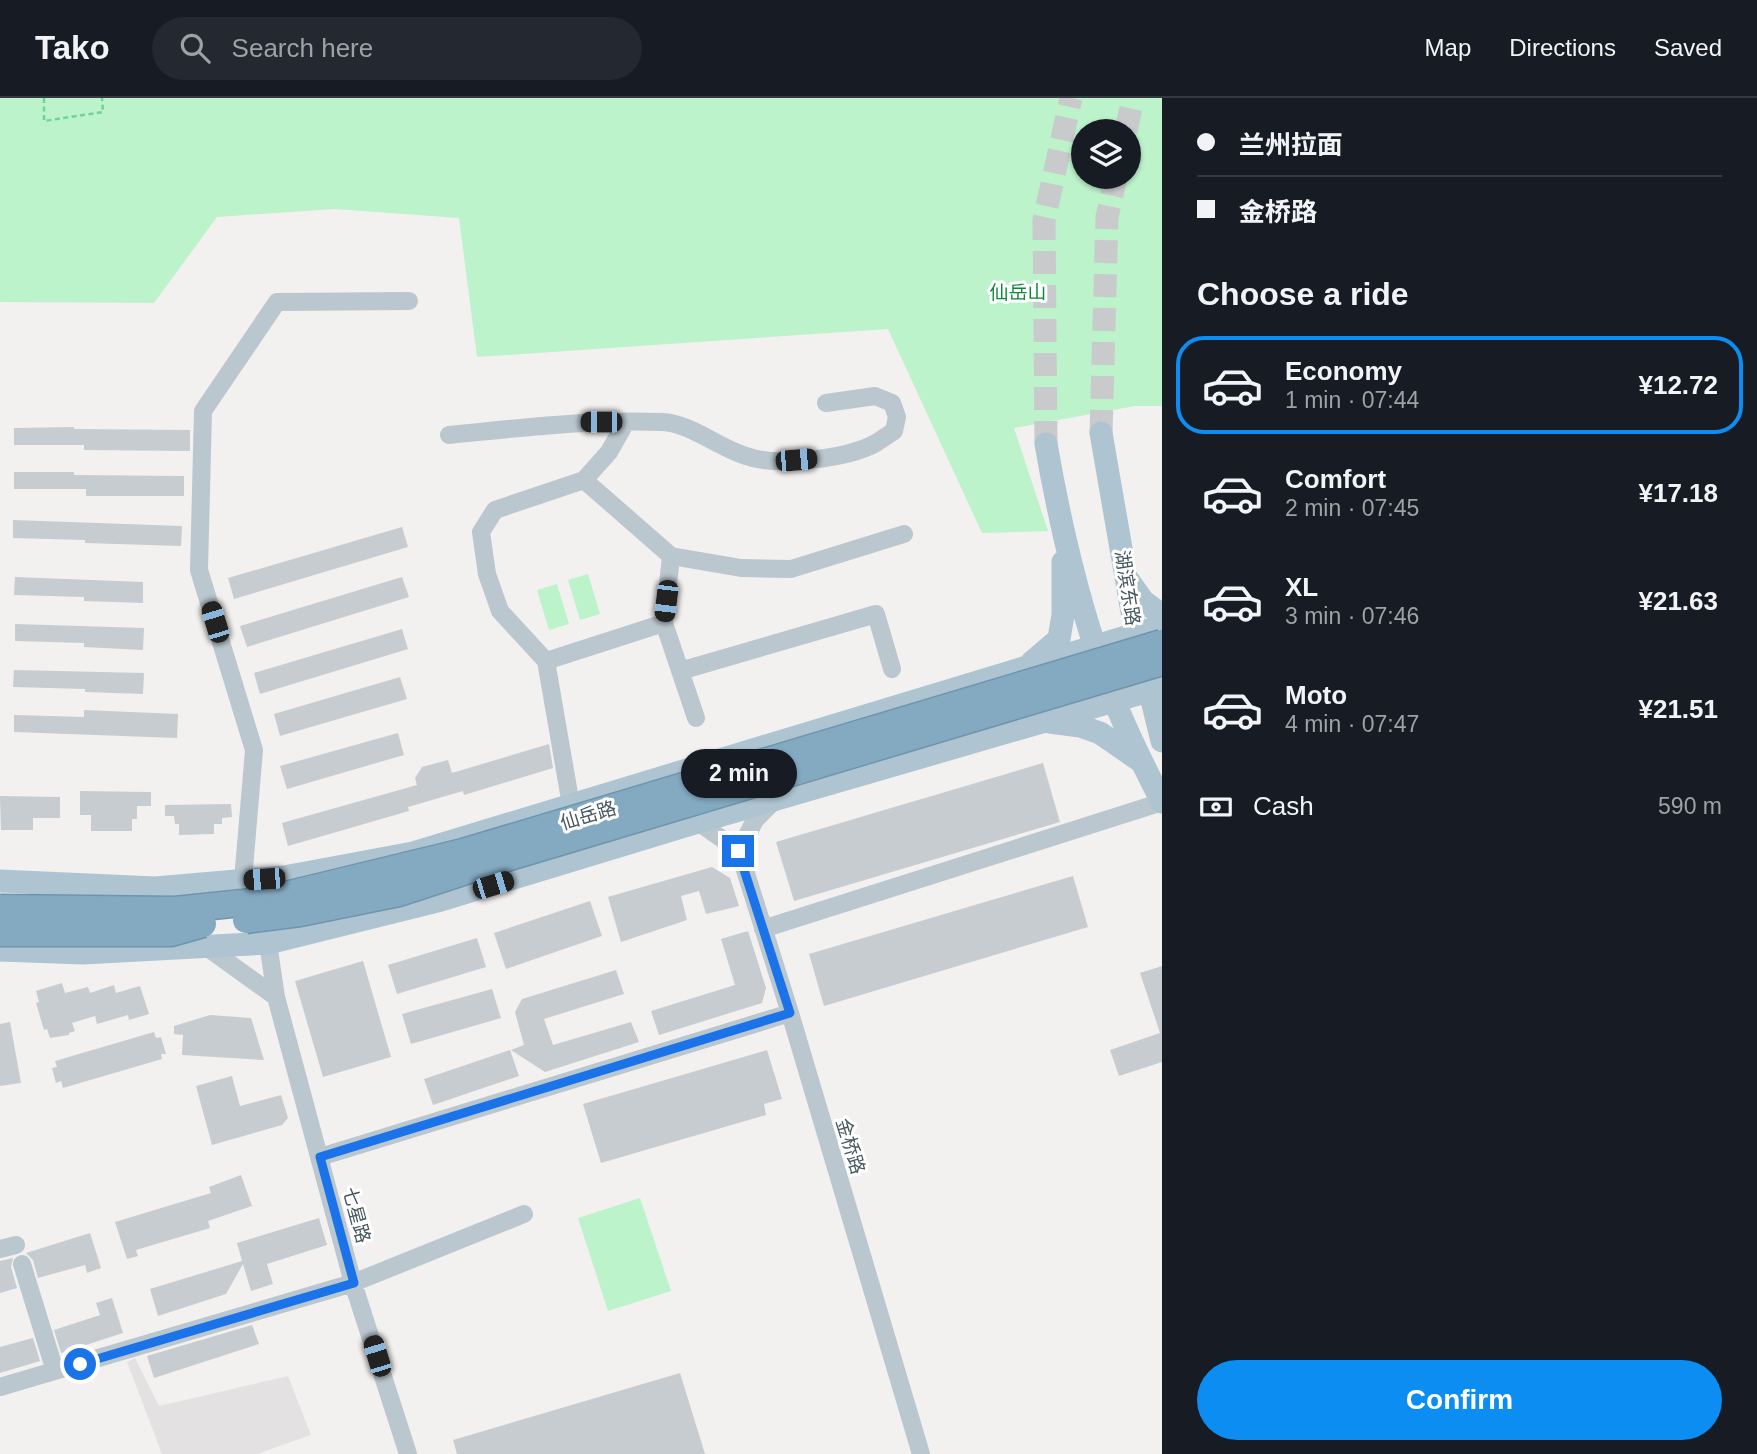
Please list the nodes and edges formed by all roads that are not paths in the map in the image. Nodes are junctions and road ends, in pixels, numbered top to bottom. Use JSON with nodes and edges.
{"nodes":[{"id":1,"x":409,"y":301,"type":"dead end"},
{"id":2,"x":826,"y":403,"type":"dead end"},
{"id":3,"x":626,"y":422,"type":"junction"},
{"id":4,"x":1101,"y":433,"type":"tunnel mouth"},
{"id":5,"x":449,"y":435,"type":"dead end"},
{"id":6,"x":1046,"y":444,"type":"tunnel mouth"},
{"id":7,"x":584,"y":480,"type":"junction"},
{"id":8,"x":904,"y":534,"type":"dead end"},
{"id":9,"x":1063,"y":535,"type":"junction"},
{"id":10,"x":671,"y":556,"type":"junction"},
{"id":11,"x":1126,"y":577,"type":"junction"},
{"id":12,"x":1162,"y":615,"type":"edge"},
{"id":13,"x":664,"y":623,"type":"junction"},
{"id":14,"x":1162,"y":626,"type":"edge"},
{"id":15,"x":1136,"y":635,"type":"junction"},
{"id":16,"x":1162,"y":643,"type":"edge"},
{"id":17,"x":1095,"y":646,"type":"junction"},
{"id":18,"x":547,"y":661,"type":"junction"},
{"id":19,"x":1162,"y":662,"type":"edge"},
{"id":20,"x":1026,"y":668,"type":"junction"},
{"id":21,"x":892,"y":669,"type":"dead end"},
{"id":22,"x":680,"y":671,"type":"junction"},
{"id":23,"x":1155,"y":689,"type":"edge"},
{"id":24,"x":1114,"y":700,"type":"junction"},
{"id":25,"x":696,"y":718,"type":"dead end"},
{"id":26,"x":1044,"y":720,"type":"junction"},
{"id":27,"x":1162,"y":741,"type":"edge"},
{"id":28,"x":1142,"y":762,"type":"junction"},
{"id":29,"x":775,"y":800,"type":"junction"},
{"id":30,"x":1162,"y":802,"type":"edge"},
{"id":31,"x":571,"y":805,"type":"junction"},
{"id":32,"x":698,"y":822,"type":"junction"},
{"id":33,"x":738,"y":851,"type":"junction"},
{"id":34,"x":358,"y":878,"type":"junction"},
{"id":35,"x":243,"y":880,"type":"junction"},
{"id":36,"x":0,"y":881,"type":"edge"},
{"id":37,"x":0,"y":897,"type":"edge"},
{"id":38,"x":0,"y":908,"type":"edge"},
{"id":39,"x":0,"y":922,"type":"edge"},
{"id":40,"x":763,"y":929,"type":"junction"},
{"id":41,"x":0,"y":933,"type":"edge"},
{"id":42,"x":204,"y":935,"type":"junction"},
{"id":43,"x":268,"y":943,"type":"junction"},
{"id":44,"x":0,"y":950,"type":"edge"},
{"id":45,"x":276,"y":997,"type":"junction"},
{"id":46,"x":790,"y":1013,"type":"junction"},
{"id":47,"x":320,"y":1157,"type":"junction"},
{"id":48,"x":524,"y":1214,"type":"dead end"},
{"id":49,"x":22,"y":1264,"type":"dead end"},
{"id":50,"x":354,"y":1283,"type":"junction"},
{"id":51,"x":55,"y":1371,"type":"junction"},
{"id":52,"x":0,"y":1387,"type":"edge"},
{"id":53,"x":408,"y":1454,"type":"edge"},
{"id":54,"x":921,"y":1454,"type":"edge"}],
"edges":[{"from":1,"to":35,"type":"street"},
{"from":2,"to":3,"type":"street"},
{"from":3,"to":5,"type":"street"},
{"from":3,"to":7,"type":"street"},
{"from":4,"to":11,"type":"main road","name":"湖滨东路"},
{"from":6,"to":9,"type":"main road"},
{"from":7,"to":10,"type":"street"},
{"from":7,"to":18,"type":"street"},
{"from":8,"to":10,"type":"street"},
{"from":9,"to":17,"type":"main road"},
{"from":9,"to":20,"type":"main road"},
{"from":10,"to":13,"type":"street"},
{"from":11,"to":12,"type":"main road"},
{"from":11,"to":15,"type":"main road","name":"湖滨东路"},
{"from":13,"to":18,"type":"street"},
{"from":13,"to":22,"type":"street"},
{"from":14,"to":15,"type":"main road"},
{"from":15,"to":17,"type":"main road"},
{"from":15,"to":23,"type":"main road","name":"湖滨东路"},
{"from":16,"to":34,"type":"highway","name":"仙岳路","bridge":true},
{"from":17,"to":20,"type":"main road"},
{"from":17,"to":24,"type":"main road"},
{"from":18,"to":31,"type":"street"},
{"from":19,"to":42,"type":"highway","name":"仙岳路","bridge":true},
{"from":20,"to":31,"type":"main road"},
{"from":21,"to":22,"type":"street"},
{"from":22,"to":25,"type":"street"},
{"from":23,"to":24,"type":"main road"},
{"from":23,"to":27,"type":"main road","name":"湖滨东路"},
{"from":24,"to":26,"type":"main road"},
{"from":24,"to":28,"type":"main road"},
{"from":26,"to":28,"type":"main road"},
{"from":26,"to":29,"type":"main road"},
{"from":28,"to":30,"type":"main road"},
{"from":29,"to":32,"type":"main road"},
{"from":29,"to":33,"type":"street"},
{"from":30,"to":40,"type":"street"},
{"from":31,"to":35,"type":"main road"},
{"from":32,"to":33,"type":"street"},
{"from":32,"to":43,"type":"main road"},
{"from":33,"to":40,"type":"street","name":"金桥路"},
{"from":34,"to":37,"type":"highway","bridge":true},
{"from":34,"to":38,"type":"highway","name":"仙岳路","bridge":true},
{"from":35,"to":36,"type":"main road"},
{"from":35,"to":43,"type":"street","name":"七星路"},
{"from":39,"to":42,"type":"highway","name":"仙岳路","bridge":true},
{"from":40,"to":46,"type":"street","name":"金桥路"},
{"from":41,"to":42,"type":"highway","bridge":true},
{"from":42,"to":43,"type":"main road"},
{"from":42,"to":44,"type":"main road"},
{"from":42,"to":45,"type":"street"},
{"from":43,"to":45,"type":"street","name":"七星路"},
{"from":45,"to":47,"type":"street","name":"七星路"},
{"from":46,"to":47,"type":"street"},
{"from":46,"to":54,"type":"street","name":"金桥路"},
{"from":47,"to":50,"type":"street","name":"七星路"},
{"from":48,"to":50,"type":"street"},
{"from":49,"to":51,"type":"street"},
{"from":50,"to":51,"type":"street"},
{"from":50,"to":53,"type":"street","name":"七星路"},
{"from":51,"to":52,"type":"street"}]}
